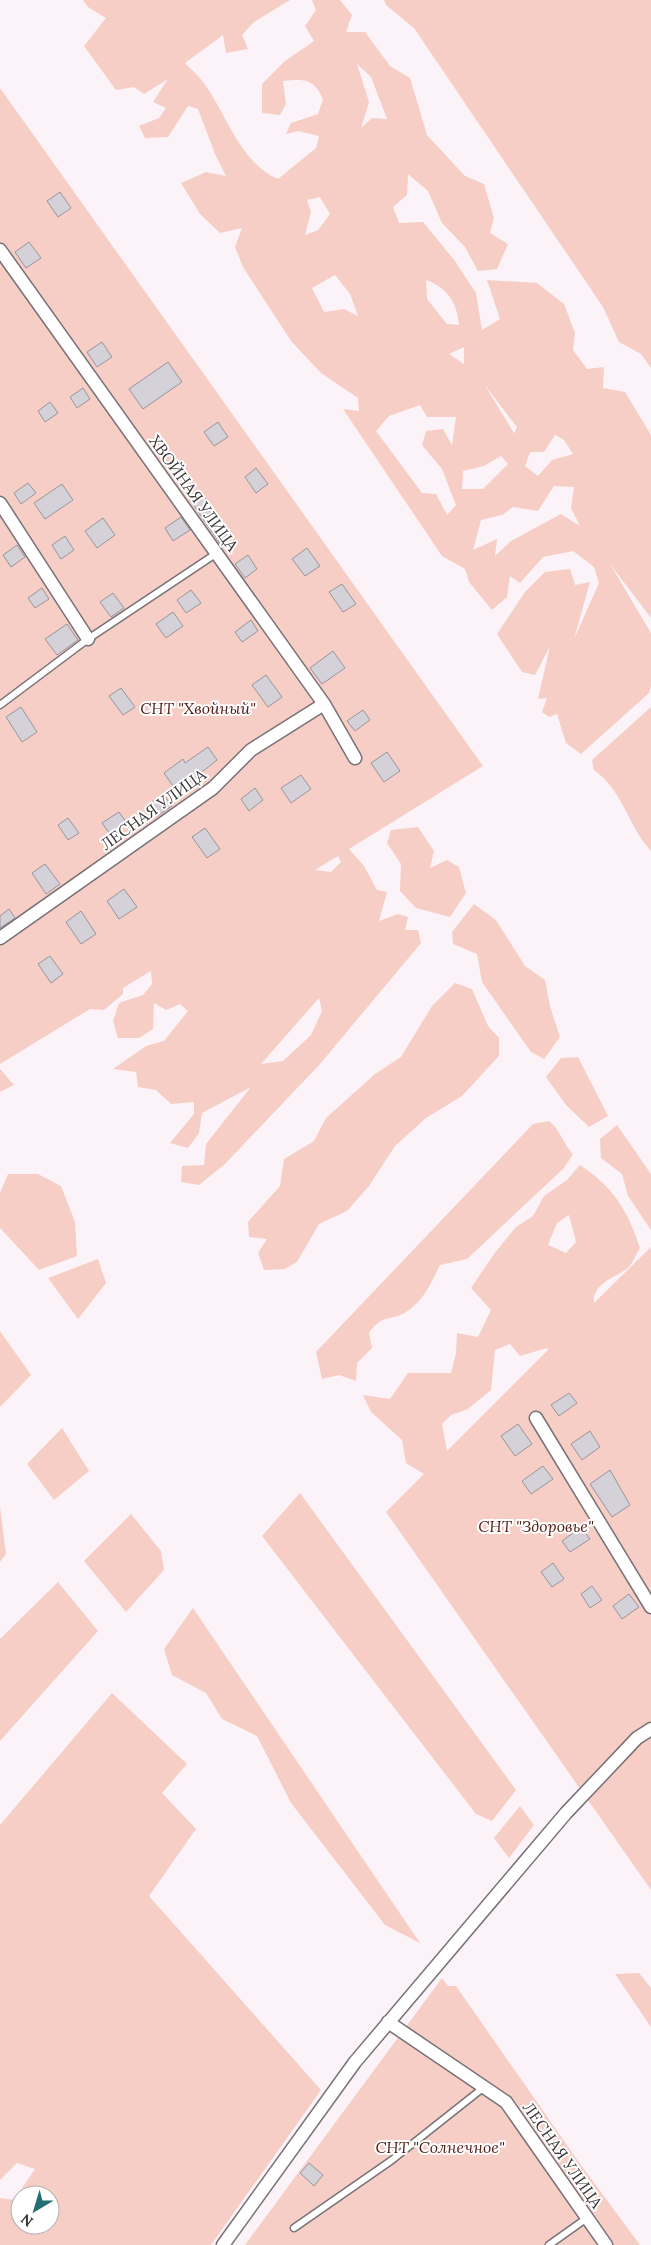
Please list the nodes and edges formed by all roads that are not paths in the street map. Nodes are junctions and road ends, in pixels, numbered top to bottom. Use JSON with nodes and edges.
{"nodes":[{"id":1,"x":0,"y":250,"type":"edge"},
{"id":2,"x":0,"y":503,"type":"edge"},
{"id":3,"x":217,"y":553,"type":"junction"},
{"id":4,"x":88,"y":639,"type":"junction"},
{"id":5,"x":324,"y":704,"type":"junction"},
{"id":6,"x":0,"y":705,"type":"edge"},
{"id":7,"x":355,"y":758,"type":"dead end"},
{"id":8,"x":0,"y":938,"type":"edge"},
{"id":9,"x":536,"y":1418,"type":"dead end"},
{"id":10,"x":651,"y":1607,"type":"edge"},
{"id":11,"x":651,"y":1728,"type":"edge"},
{"id":12,"x":388,"y":2022,"type":"junction"},
{"id":13,"x":483,"y":2088,"type":"junction"},
{"id":14,"x":587,"y":2218,"type":"junction"},
{"id":15,"x":294,"y":2228,"type":"dead end"},
{"id":16,"x":223,"y":2245,"type":"edge"},
{"id":17,"x":549,"y":2245,"type":"edge"},
{"id":18,"x":606,"y":2245,"type":"edge"}],
"edges":[{"from":1,"to":3,"type":"street","name":"ХВОЙНАЯ УЛИЦА"},
{"from":2,"to":4,"type":"street"},
{"from":3,"to":4,"type":"lane"},
{"from":3,"to":5,"type":"street","name":"ХВОЙНАЯ УЛИЦА"},
{"from":4,"to":6,"type":"lane"},
{"from":5,"to":7,"type":"street","name":"ХВОЙНАЯ УЛИЦА"},
{"from":5,"to":8,"type":"street","name":"ЛЕСНАЯ УЛИЦА"},
{"from":9,"to":10,"type":"street"},
{"from":11,"to":12,"type":"street"},
{"from":12,"to":13,"type":"street","name":"ЛЕСНАЯ УЛИЦА"},
{"from":12,"to":16,"type":"street"},
{"from":13,"to":14,"type":"street","name":"ЛЕСНАЯ УЛИЦА"},
{"from":13,"to":15,"type":"lane"},
{"from":14,"to":17,"type":"lane"},
{"from":14,"to":18,"type":"street","name":"ЛЕСНАЯ УЛИЦА"}]}
